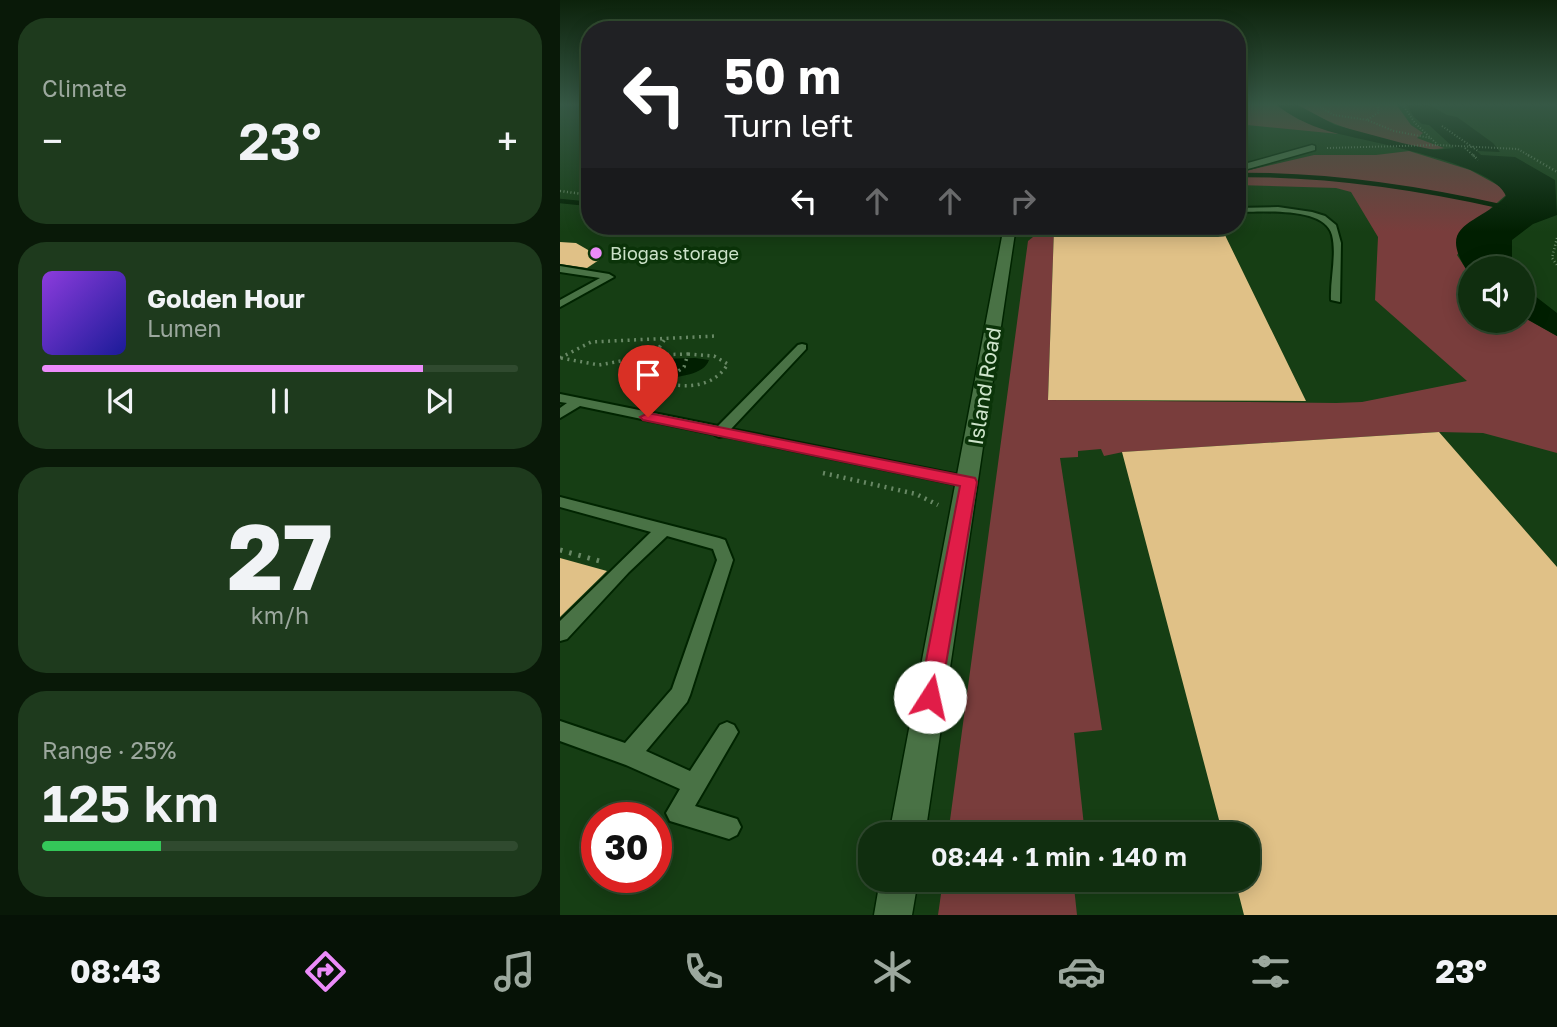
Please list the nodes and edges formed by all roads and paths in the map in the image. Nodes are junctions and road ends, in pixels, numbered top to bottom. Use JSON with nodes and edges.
{"nodes":[{"id":1,"x":1414,"y":147,"type":"edge"},
{"id":2,"x":1462,"y":147,"type":"edge"},
{"id":3,"x":1472,"y":147,"type":"edge"},
{"id":4,"x":1312,"y":148,"type":"joint"},
{"id":5,"x":1475,"y":149,"type":"junction"},
{"id":6,"x":1478,"y":160,"type":"dead end"},
{"id":7,"x":1246,"y":166,"type":"edge"},
{"id":8,"x":1557,"y":172,"type":"edge"},
{"id":9,"x":560,"y":191,"type":"edge"},
{"id":10,"x":581,"y":194,"type":"edge"},
{"id":11,"x":1246,"y":210,"type":"edge"},
{"id":12,"x":1008,"y":235,"type":"edge"},
{"id":13,"x":1557,"y":238,"type":"edge"},
{"id":14,"x":1557,"y":265,"type":"edge"},
{"id":15,"x":560,"y":269,"type":"edge"},
{"id":16,"x":1336,"y":300,"type":"dead end"},
{"id":17,"x":560,"y":304,"type":"edge"},
{"id":18,"x":716,"y":336,"type":"dead end"},
{"id":19,"x":666,"y":338,"type":"junction"},
{"id":20,"x":802,"y":347,"type":"dead end"},
{"id":21,"x":688,"y":354,"type":"junction"},
{"id":22,"x":654,"y":355,"type":"junction"},
{"id":23,"x":560,"y":358,"type":"edge"},
{"id":24,"x":560,"y":398,"type":"edge"},
{"id":25,"x":577,"y":402,"type":"junction"},
{"id":26,"x":560,"y":414,"type":"edge"},
{"id":27,"x":719,"y":433,"type":"junction"},
{"id":28,"x":969,"y":482,"type":"junction"},
{"id":29,"x":560,"y":502,"type":"edge"},
{"id":30,"x":664,"y":529,"type":"junction"},
{"id":31,"x":560,"y":550,"type":"edge"},
{"id":32,"x":623,"y":567,"type":"junction"},
{"id":33,"x":560,"y":633,"type":"edge"},
{"id":34,"x":560,"y":732,"type":"edge"},
{"id":35,"x":727,"y":732,"type":"dead end"},
{"id":36,"x":629,"y":755,"type":"junction"},
{"id":37,"x":695,"y":783,"type":"junction"},
{"id":38,"x":909,"y":822,"type":"edge"},
{"id":39,"x":729,"y":827,"type":"dead end"},
{"id":40,"x":897,"y":892,"type":"edge"},
{"id":41,"x":893,"y":915,"type":"edge"}],
"edges":[{"from":1,"to":4,"type":"path"},
{"from":2,"to":5,"type":"path"},
{"from":3,"to":5,"type":"path"},
{"from":4,"to":7,"type":"street"},
{"from":5,"to":6,"type":"path"},
{"from":5,"to":8,"type":"path"},
{"from":9,"to":10,"type":"path"},
{"from":11,"to":16,"type":"lane"},
{"from":12,"to":28,"type":"street","name":"Island Road"},
{"from":13,"to":14,"type":"path"},
{"from":15,"to":17,"type":"lane"},
{"from":18,"to":19,"type":"path"},
{"from":19,"to":22,"type":"path"},
{"from":19,"to":23,"type":"path"},
{"from":20,"to":27,"type":"lane"},
{"from":21,"to":21,"type":"path"},
{"from":21,"to":22,"type":"path"},
{"from":22,"to":23,"type":"path"},
{"from":24,"to":25,"type":"lane"},
{"from":25,"to":26,"type":"lane"},
{"from":25,"to":27,"type":"lane"},
{"from":27,"to":28,"type":"lane"},
{"from":28,"to":38,"type":"street","name":"Island Road"},
{"from":29,"to":30,"type":"lane"},
{"from":30,"to":32,"type":"lane"},
{"from":30,"to":36,"type":"lane"},
{"from":31,"to":32,"type":"path"},
{"from":32,"to":33,"type":"lane"},
{"from":34,"to":36,"type":"lane"},
{"from":35,"to":37,"type":"lane"},
{"from":36,"to":37,"type":"lane"},
{"from":37,"to":39,"type":"lane"},
{"from":40,"to":41,"type":"street"}]}
